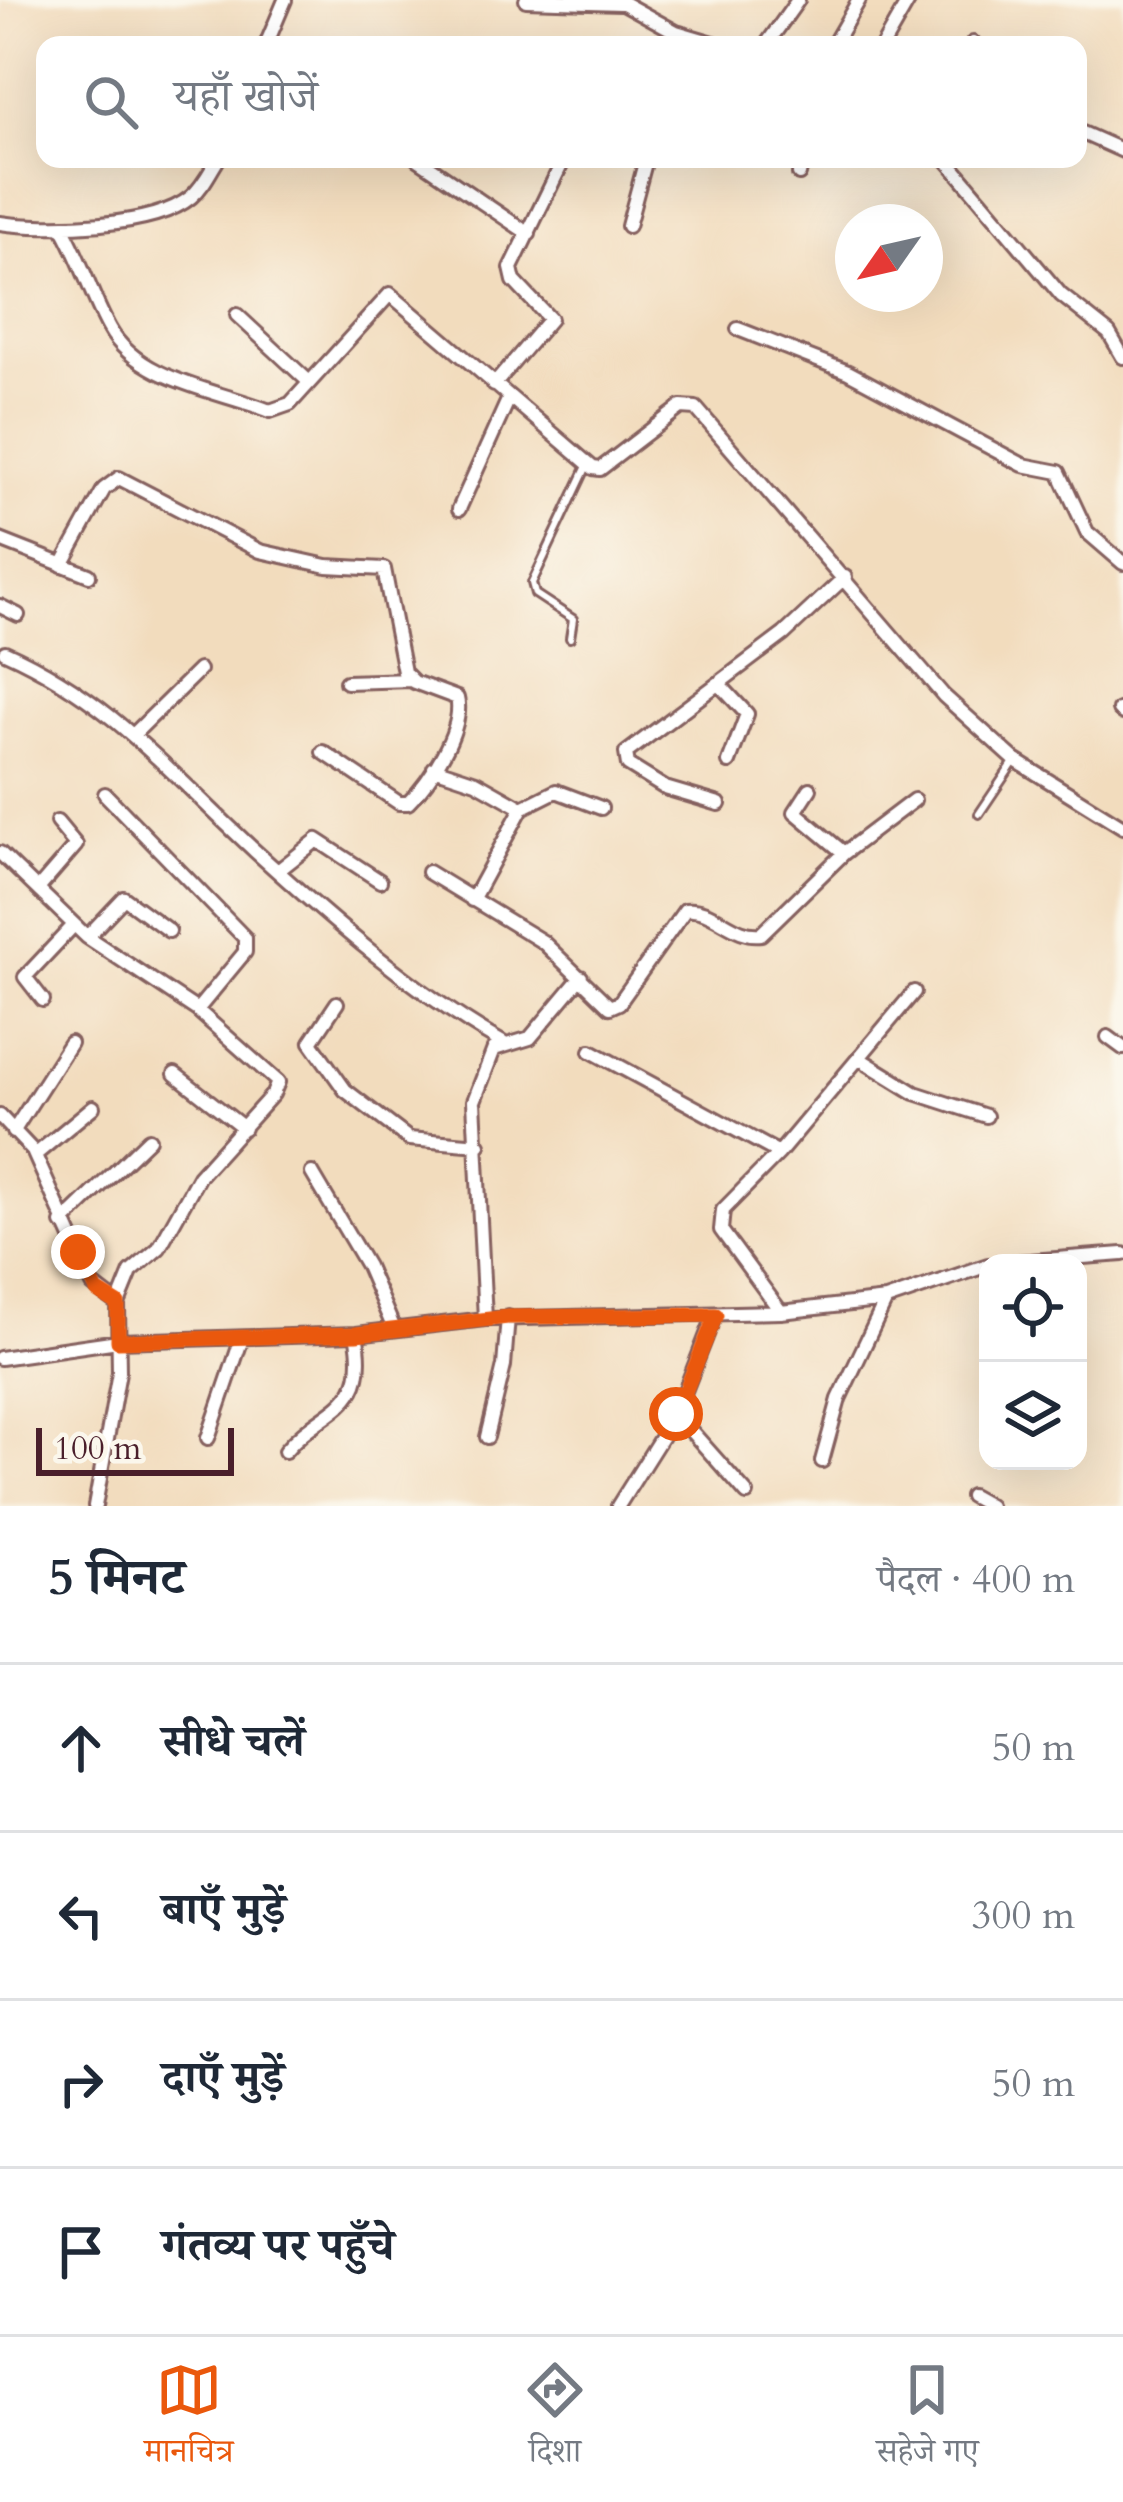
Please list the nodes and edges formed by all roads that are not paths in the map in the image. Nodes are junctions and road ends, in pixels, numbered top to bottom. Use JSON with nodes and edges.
{"nodes":[{"id":1,"x":285,"y":0,"type":"edge"},
{"id":2,"x":526,"y":0,"type":"edge"},
{"id":3,"x":798,"y":0,"type":"edge"},
{"id":4,"x":859,"y":0,"type":"edge"},
{"id":5,"x":909,"y":0,"type":"edge"},
{"id":6,"x":620,"y":1,"type":"edge"},
{"id":7,"x":676,"y":32,"type":"junction"},
{"id":8,"x":270,"y":36,"type":"edge"},
{"id":9,"x":672,"y":36,"type":"edge"},
{"id":10,"x":690,"y":36,"type":"edge"},
{"id":11,"x":772,"y":36,"type":"edge"},
{"id":12,"x":838,"y":36,"type":"edge"},
{"id":13,"x":888,"y":36,"type":"edge"},
{"id":14,"x":1087,"y":135,"type":"edge"},
{"id":15,"x":1123,"y":151,"type":"edge"},
{"id":16,"x":211,"y":168,"type":"edge"},
{"id":17,"x":431,"y":168,"type":"edge"},
{"id":18,"x":560,"y":168,"type":"edge"},
{"id":19,"x":644,"y":168,"type":"edge"},
{"id":20,"x":954,"y":168,"type":"edge"},
{"id":21,"x":0,"y":223,"type":"edge"},
{"id":22,"x":628,"y":226,"type":"dead end"},
{"id":23,"x":62,"y":227,"type":"junction"},
{"id":24,"x":529,"y":234,"type":"junction"},
{"id":25,"x":237,"y":315,"type":"dead end"},
{"id":26,"x":738,"y":329,"type":"dead end"},
{"id":27,"x":1123,"y":357,"type":"edge"},
{"id":28,"x":308,"y":381,"type":"junction"},
{"id":29,"x":494,"y":385,"type":"junction"},
{"id":30,"x":508,"y":398,"type":"junction"},
{"id":31,"x":588,"y":465,"type":"junction"},
{"id":32,"x":458,"y":508,"type":"dead end"},
{"id":33,"x":0,"y":540,"type":"edge"},
{"id":34,"x":1123,"y":563,"type":"edge"},
{"id":35,"x":62,"y":565,"type":"junction"},
{"id":36,"x":89,"y":575,"type":"dead end"},
{"id":37,"x":845,"y":577,"type":"junction"},
{"id":38,"x":0,"y":606,"type":"edge"},
{"id":39,"x":19,"y":615,"type":"dead end"},
{"id":40,"x":571,"y":638,"type":"dead end"},
{"id":41,"x":5,"y":652,"type":"dead end"},
{"id":42,"x":199,"y":670,"type":"dead end"},
{"id":43,"x":410,"y":680,"type":"junction"},
{"id":44,"x":346,"y":682,"type":"dead end"},
{"id":45,"x":720,"y":685,"type":"junction"},
{"id":46,"x":135,"y":733,"type":"junction"},
{"id":47,"x":323,"y":752,"type":"dead end"},
{"id":48,"x":1016,"y":760,"type":"junction"},
{"id":49,"x":729,"y":762,"type":"dead end"},
{"id":50,"x":434,"y":768,"type":"junction"},
{"id":51,"x":810,"y":789,"type":"dead end"},
{"id":52,"x":105,"y":794,"type":"dead end"},
{"id":53,"x":914,"y":800,"type":"dead end"},
{"id":54,"x":718,"y":805,"type":"dead end"},
{"id":55,"x":522,"y":808,"type":"junction"},
{"id":56,"x":601,"y":808,"type":"dead end"},
{"id":57,"x":979,"y":814,"type":"dead end"},
{"id":58,"x":57,"y":822,"type":"dead end"},
{"id":59,"x":1123,"y":827,"type":"edge"},
{"id":60,"x":0,"y":853,"type":"edge"},
{"id":61,"x":844,"y":853,"type":"junction"},
{"id":62,"x":279,"y":870,"type":"junction"},
{"id":63,"x":428,"y":872,"type":"dead end"},
{"id":64,"x":380,"y":880,"type":"dead end"},
{"id":65,"x":38,"y":889,"type":"junction"},
{"id":66,"x":472,"y":901,"type":"junction"},
{"id":67,"x":74,"y":925,"type":"junction"},
{"id":68,"x":169,"y":931,"type":"dead end"},
{"id":69,"x":87,"y":937,"type":"junction"},
{"id":70,"x":581,"y":977,"type":"junction"},
{"id":71,"x":914,"y":992,"type":"dead end"},
{"id":72,"x":43,"y":1000,"type":"dead end"},
{"id":73,"x":337,"y":1004,"type":"dead end"},
{"id":74,"x":196,"y":1010,"type":"junction"},
{"id":75,"x":1108,"y":1037,"type":"dead end"},
{"id":76,"x":502,"y":1042,"type":"junction"},
{"id":77,"x":70,"y":1043,"type":"dead end"},
{"id":78,"x":1123,"y":1048,"type":"edge"},
{"id":79,"x":591,"y":1052,"type":"dead end"},
{"id":80,"x":860,"y":1059,"type":"junction"},
{"id":81,"x":175,"y":1074,"type":"dead end"},
{"id":82,"x":93,"y":1107,"type":"dead end"},
{"id":83,"x":0,"y":1116,"type":"edge"},
{"id":84,"x":986,"y":1116,"type":"dead end"},
{"id":85,"x":244,"y":1128,"type":"junction"},
{"id":86,"x":13,"y":1132,"type":"junction"},
{"id":87,"x":149,"y":1139,"type":"dead end"},
{"id":88,"x":479,"y":1145,"type":"junction"},
{"id":89,"x":779,"y":1154,"type":"junction"},
{"id":90,"x":35,"y":1155,"type":"junction"},
{"id":91,"x":311,"y":1173,"type":"dead end"},
{"id":92,"x":62,"y":1222,"type":"junction"},
{"id":93,"x":1123,"y":1254,"type":"edge"},
{"id":94,"x":1087,"y":1257,"type":"edge"},
{"id":95,"x":979,"y":1268,"type":"edge"},
{"id":96,"x":886,"y":1300,"type":"junction"},
{"id":97,"x":118,"y":1304,"type":"junction"},
{"id":98,"x":781,"y":1312,"type":"junction"},
{"id":99,"x":716,"y":1315,"type":"junction"},
{"id":100,"x":508,"y":1317,"type":"junction"},
{"id":101,"x":485,"y":1318,"type":"junction"},
{"id":102,"x":394,"y":1328,"type":"junction"},
{"id":103,"x":356,"y":1334,"type":"junction"},
{"id":104,"x":242,"y":1338,"type":"junction"},
{"id":105,"x":118,"y":1341,"type":"junction"},
{"id":106,"x":0,"y":1358,"type":"edge"},
{"id":107,"x":676,"y":1414,"type":"junction"},
{"id":108,"x":487,"y":1437,"type":"dead end"},
{"id":109,"x":208,"y":1438,"type":"dead end"},
{"id":110,"x":285,"y":1451,"type":"dead end"},
{"id":111,"x":822,"y":1461,"type":"dead end"},
{"id":112,"x":747,"y":1494,"type":"dead end"},
{"id":113,"x":971,"y":1496,"type":"dead end"},
{"id":114,"x":624,"y":1504,"type":"edge"},
{"id":115,"x":95,"y":1506,"type":"edge"},
{"id":116,"x":989,"y":1506,"type":"edge"}],
"edges":[{"from":1,"to":8,"type":"street"},
{"from":2,"to":6,"type":"street"},
{"from":3,"to":11,"type":"street"},
{"from":4,"to":12,"type":"street"},
{"from":5,"to":13,"type":"street"},
{"from":6,"to":7,"type":"street"},
{"from":7,"to":9,"type":"street"},
{"from":7,"to":10,"type":"street"},
{"from":14,"to":15,"type":"street"},
{"from":16,"to":23,"type":"street"},
{"from":17,"to":24,"type":"street"},
{"from":18,"to":24,"type":"street"},
{"from":19,"to":22,"type":"street"},
{"from":20,"to":27,"type":"street"},
{"from":21,"to":23,"type":"street"},
{"from":23,"to":28,"type":"street"},
{"from":24,"to":29,"type":"street"},
{"from":25,"to":28,"type":"street"},
{"from":26,"to":34,"type":"street"},
{"from":28,"to":29,"type":"street"},
{"from":29,"to":30,"type":"street"},
{"from":30,"to":31,"type":"street"},
{"from":30,"to":32,"type":"street"},
{"from":31,"to":37,"type":"street"},
{"from":31,"to":40,"type":"lane"},
{"from":33,"to":35,"type":"street"},
{"from":35,"to":36,"type":"street"},
{"from":35,"to":43,"type":"street"},
{"from":37,"to":45,"type":"street"},
{"from":37,"to":48,"type":"street"},
{"from":38,"to":39,"type":"street"},
{"from":41,"to":46,"type":"street"},
{"from":42,"to":46,"type":"street"},
{"from":43,"to":44,"type":"street"},
{"from":43,"to":50,"type":"street"},
{"from":45,"to":49,"type":"street"},
{"from":45,"to":54,"type":"street"},
{"from":46,"to":62,"type":"street"},
{"from":47,"to":50,"type":"street"},
{"from":48,"to":57,"type":"lane"},
{"from":48,"to":59,"type":"street"},
{"from":50,"to":55,"type":"street"},
{"from":51,"to":61,"type":"street"},
{"from":52,"to":74,"type":"street"},
{"from":53,"to":61,"type":"street"},
{"from":55,"to":56,"type":"street"},
{"from":55,"to":66,"type":"street"},
{"from":58,"to":65,"type":"street"},
{"from":60,"to":65,"type":"street"},
{"from":61,"to":70,"type":"street"},
{"from":62,"to":64,"type":"street"},
{"from":62,"to":76,"type":"street"},
{"from":63,"to":66,"type":"street"},
{"from":65,"to":67,"type":"street"},
{"from":66,"to":70,"type":"street"},
{"from":67,"to":69,"type":"street"},
{"from":67,"to":72,"type":"street"},
{"from":68,"to":69,"type":"street"},
{"from":69,"to":74,"type":"street"},
{"from":70,"to":76,"type":"street"},
{"from":71,"to":80,"type":"street"},
{"from":73,"to":88,"type":"street"},
{"from":74,"to":85,"type":"street"},
{"from":75,"to":78,"type":"street"},
{"from":76,"to":88,"type":"street"},
{"from":77,"to":86,"type":"street"},
{"from":79,"to":89,"type":"street"},
{"from":80,"to":84,"type":"street"},
{"from":80,"to":89,"type":"street"},
{"from":81,"to":85,"type":"street"},
{"from":82,"to":90,"type":"street"},
{"from":83,"to":86,"type":"street"},
{"from":85,"to":97,"type":"street"},
{"from":86,"to":90,"type":"street"},
{"from":87,"to":92,"type":"street"},
{"from":88,"to":101,"type":"street"},
{"from":89,"to":98,"type":"street"},
{"from":90,"to":92,"type":"street"},
{"from":91,"to":102,"type":"street"},
{"from":92,"to":97,"type":"street"},
{"from":93,"to":94,"type":"street"},
{"from":95,"to":96,"type":"street"},
{"from":96,"to":98,"type":"street"},
{"from":96,"to":111,"type":"street"},
{"from":97,"to":105,"type":"street"},
{"from":98,"to":99,"type":"street"},
{"from":99,"to":100,"type":"street"},
{"from":99,"to":107,"type":"street"},
{"from":100,"to":101,"type":"street"},
{"from":100,"to":108,"type":"street"},
{"from":101,"to":102,"type":"street"},
{"from":102,"to":103,"type":"street"},
{"from":103,"to":104,"type":"street"},
{"from":103,"to":110,"type":"street"},
{"from":104,"to":105,"type":"street"},
{"from":104,"to":109,"type":"street"},
{"from":105,"to":106,"type":"street"},
{"from":105,"to":115,"type":"street"},
{"from":107,"to":112,"type":"street"},
{"from":107,"to":114,"type":"street"},
{"from":113,"to":116,"type":"street"}]}
